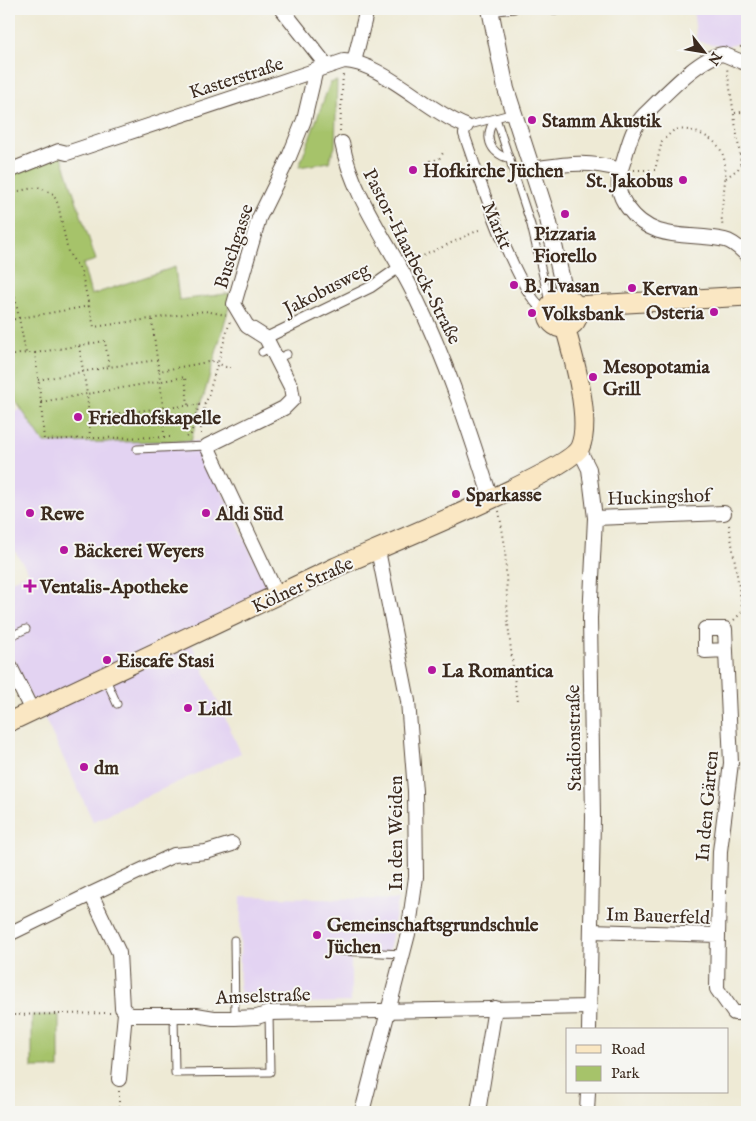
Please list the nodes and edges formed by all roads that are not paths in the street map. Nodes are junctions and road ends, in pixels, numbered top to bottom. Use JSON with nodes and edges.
{"nodes":[{"id":1,"x":282,"y":9,"type":"edge"},
{"id":2,"x":367,"y":9,"type":"edge"},
{"id":3,"x":514,"y":9,"type":"edge"},
{"id":4,"x":539,"y":9,"type":"edge"},
{"id":5,"x":556,"y":10,"type":"edge"},
{"id":6,"x":490,"y":11,"type":"edge"},
{"id":7,"x":747,"y":61,"type":"edge"},
{"id":8,"x":349,"y":62,"type":"junction"},
{"id":9,"x":322,"y":68,"type":"junction"},
{"id":10,"x":514,"y":113,"type":"junction"},
{"id":11,"x":496,"y":118,"type":"junction"},
{"id":12,"x":466,"y":126,"type":"junction"},
{"id":13,"x":342,"y":143,"type":"road end"},
{"id":14,"x":510,"y":159,"type":"junction"},
{"id":15,"x":532,"y":170,"type":"junction"},
{"id":16,"x":621,"y":170,"type":"junction"},
{"id":17,"x":9,"y":171,"type":"edge"},
{"id":18,"x":746,"y":254,"type":"edge"},
{"id":19,"x":401,"y":266,"type":"junction"},
{"id":20,"x":745,"y":296,"type":"edge"},
{"id":21,"x":560,"y":306,"type":"junction"},
{"id":22,"x":272,"y":350,"type":"junction"},
{"id":23,"x":581,"y":442,"type":"junction"},
{"id":24,"x":207,"y":446,"type":"junction"},
{"id":25,"x":137,"y":449,"type":"dead end"},
{"id":26,"x":494,"y":497,"type":"junction"},
{"id":27,"x":724,"y":513,"type":"road end"},
{"id":28,"x":595,"y":518,"type":"junction"},
{"id":29,"x":378,"y":550,"type":"junction"},
{"id":30,"x":277,"y":595,"type":"junction"},
{"id":31,"x":26,"y":630,"type":"dead end"},
{"id":32,"x":9,"y":637,"type":"edge"},
{"id":33,"x":726,"y":650,"type":"junction"},
{"id":34,"x":9,"y":664,"type":"edge"},
{"id":35,"x":105,"y":677,"type":"junction"},
{"id":36,"x":117,"y":704,"type":"dead end"},
{"id":37,"x":32,"y":711,"type":"junction"},
{"id":38,"x":9,"y":722,"type":"edge"},
{"id":39,"x":232,"y":844,"type":"dead end"},
{"id":40,"x":91,"y":894,"type":"junction"},
{"id":41,"x":591,"y":931,"type":"junction"},
{"id":42,"x":9,"y":934,"type":"edge"},
{"id":43,"x":718,"y":935,"type":"junction"},
{"id":44,"x":234,"y":940,"type":"dead end"},
{"id":45,"x":339,"y":951,"type":"dead end"},
{"id":46,"x":403,"y":954,"type":"junction"},
{"id":47,"x":590,"y":1007,"type":"junction"},
{"id":48,"x":495,"y":1008,"type":"junction"},
{"id":49,"x":388,"y":1010,"type":"junction"},
{"id":50,"x":125,"y":1013,"type":"junction"},
{"id":51,"x":270,"y":1013,"type":"junction"},
{"id":52,"x":747,"y":1013,"type":"edge"},
{"id":53,"x":174,"y":1015,"type":"junction"},
{"id":54,"x":235,"y":1018,"type":"junction"},
{"id":55,"x":589,"y":1028,"type":"edge"},
{"id":56,"x":119,"y":1079,"type":"road end"},
{"id":57,"x":588,"y":1094,"type":"edge"},
{"id":58,"x":362,"y":1112,"type":"edge"},
{"id":59,"x":478,"y":1112,"type":"edge"},
{"id":60,"x":587,"y":1112,"type":"edge"}],
"edges":[{"from":1,"to":9,"type":"street"},
{"from":2,"to":8,"type":"street"},
{"from":3,"to":6,"type":"lane"},
{"from":4,"to":5,"type":"lane"},
{"from":6,"to":10,"type":"street"},
{"from":7,"to":16,"type":"street"},
{"from":8,"to":9,"type":"street","name":"Kasterstraße"},
{"from":8,"to":12,"type":"street"},
{"from":9,"to":17,"type":"street","name":"Kasterstraße"},
{"from":9,"to":22,"type":"street","name":"Buschgasse"},
{"from":10,"to":11,"type":"lane"},
{"from":10,"to":15,"type":"street"},
{"from":11,"to":12,"type":"lane"},
{"from":11,"to":14,"type":"lane"},
{"from":11,"to":14,"type":"lane"},
{"from":12,"to":21,"type":"street","name":"Markt"},
{"from":13,"to":19,"type":"street","name":"Pastor-Haarbeck-Straße"},
{"from":14,"to":21,"type":"lane"},
{"from":15,"to":16,"type":"street"},
{"from":15,"to":21,"type":"street"},
{"from":16,"to":18,"type":"street"},
{"from":19,"to":22,"type":"street","name":"Jakobusweg"},
{"from":19,"to":26,"type":"street","name":"Pastor-Haarbeck-Straße"},
{"from":20,"to":21,"type":"main road"},
{"from":21,"to":23,"type":"main road","name":"Markt"},
{"from":22,"to":24,"type":"street","name":"Buschgasse"},
{"from":23,"to":26,"type":"main road","name":"Kölner Straße"},
{"from":23,"to":28,"type":"street","name":"Stadionstraße"},
{"from":24,"to":25,"type":"lane"},
{"from":24,"to":30,"type":"street"},
{"from":26,"to":29,"type":"main road","name":"Kölner Straße"},
{"from":27,"to":28,"type":"street","name":"Huckingshof"},
{"from":28,"to":41,"type":"street","name":"Stadionstraße"},
{"from":29,"to":30,"type":"main road","name":"Kölner Straße"},
{"from":29,"to":46,"type":"street","name":"In den Weiden"},
{"from":30,"to":35,"type":"main road","name":"Kölner Straße"},
{"from":31,"to":32,"type":"lane"},
{"from":33,"to":33,"type":"street","name":"In den Gärten"},
{"from":33,"to":43,"type":"street","name":"In den Gärten"},
{"from":34,"to":37,"type":"street"},
{"from":35,"to":36,"type":"lane"},
{"from":35,"to":37,"type":"main road","name":"Kölner Straße"},
{"from":37,"to":38,"type":"main road","name":"Kölner Straße"},
{"from":39,"to":40,"type":"street"},
{"from":40,"to":42,"type":"street"},
{"from":40,"to":50,"type":"street"},
{"from":41,"to":43,"type":"street","name":"Im Bauerfeld"},
{"from":41,"to":47,"type":"street","name":"Stadionstraße"},
{"from":43,"to":52,"type":"street","name":"Im Bauerfeld"},
{"from":44,"to":54,"type":"lane"},
{"from":45,"to":46,"type":"lane"},
{"from":46,"to":49,"type":"street","name":"In den Weiden"},
{"from":47,"to":48,"type":"street","name":"Amselstraße"},
{"from":47,"to":55,"type":"street","name":"Stadionstraße"},
{"from":48,"to":49,"type":"street","name":"Amselstraße"},
{"from":48,"to":59,"type":"street"},
{"from":49,"to":51,"type":"street","name":"Amselstraße"},
{"from":49,"to":58,"type":"street","name":"In den Weiden"},
{"from":50,"to":53,"type":"street","name":"Amselstraße"},
{"from":50,"to":56,"type":"street"},
{"from":51,"to":53,"type":"lane"},
{"from":51,"to":54,"type":"street","name":"Amselstraße"},
{"from":53,"to":54,"type":"street","name":"Amselstraße"},
{"from":57,"to":60,"type":"street"}]}
